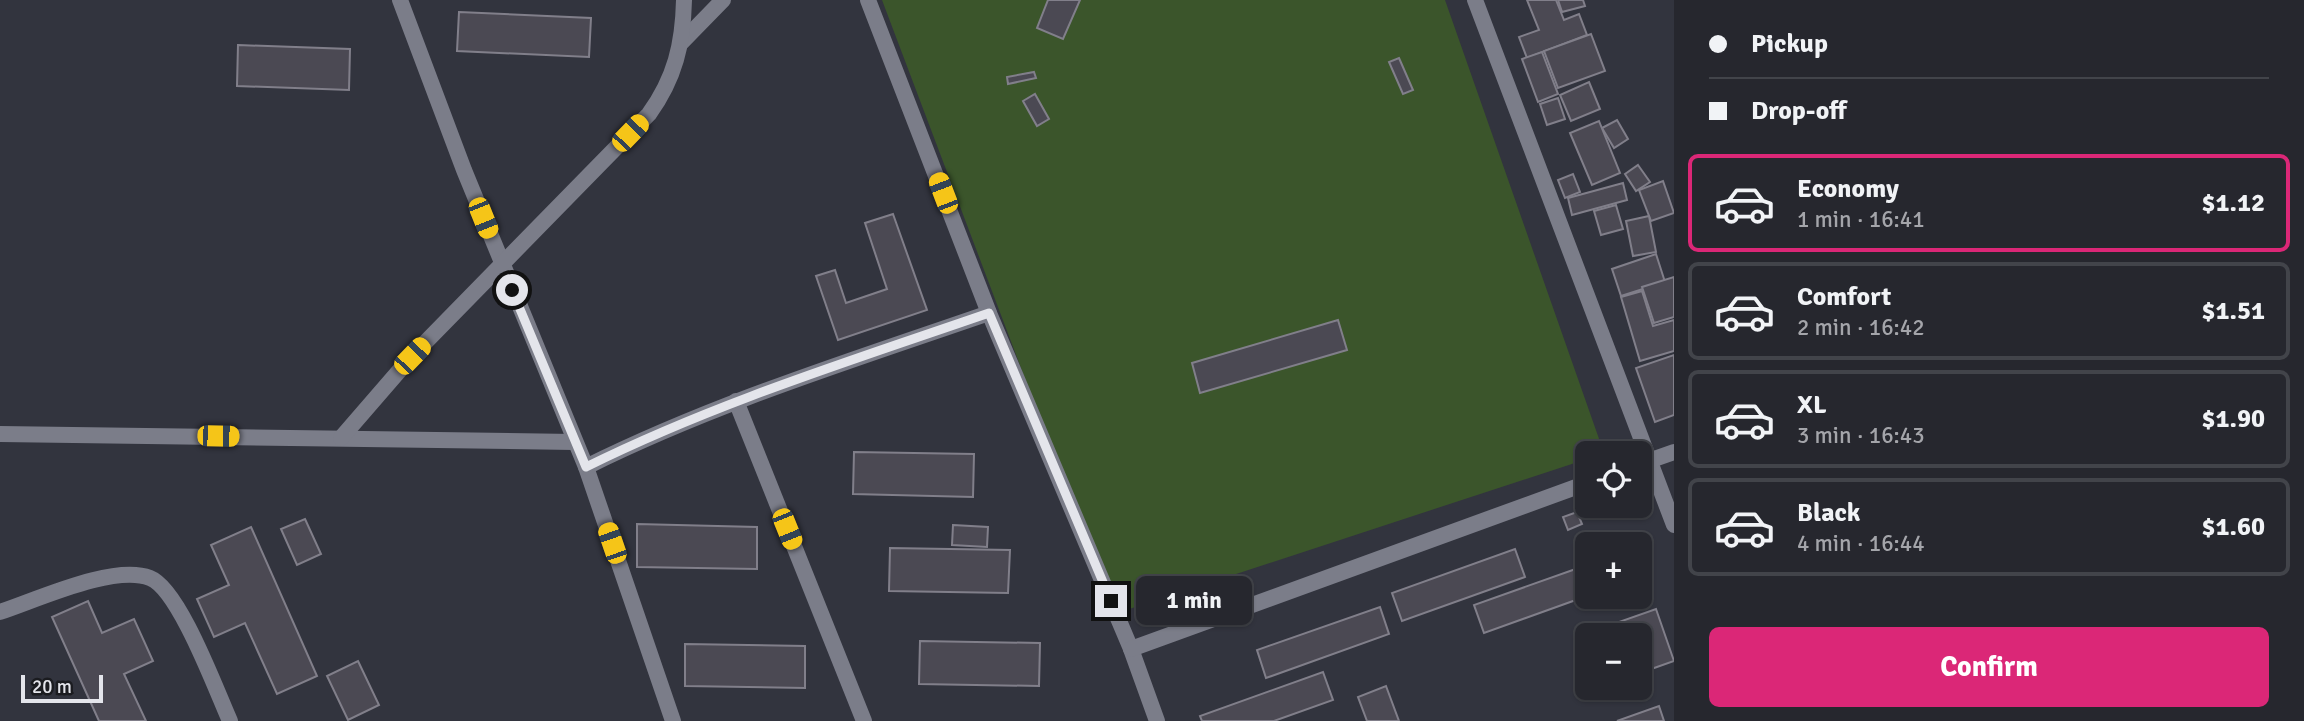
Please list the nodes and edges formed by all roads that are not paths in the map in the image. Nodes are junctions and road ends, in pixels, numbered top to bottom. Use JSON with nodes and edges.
{"nodes":[{"id":1,"x":400,"y":0,"type":"edge"},
{"id":2,"x":684,"y":0,"type":"edge"},
{"id":3,"x":723,"y":0,"type":"edge"},
{"id":4,"x":868,"y":0,"type":"edge"},
{"id":5,"x":1475,"y":0,"type":"edge"},
{"id":6,"x":681,"y":43,"type":"junction"},
{"id":7,"x":502,"y":265,"type":"junction"},
{"id":8,"x":989,"y":313,"type":"junction"},
{"id":9,"x":736,"y":401,"type":"junction"},
{"id":10,"x":0,"y":434,"type":"edge"},
{"id":11,"x":341,"y":438,"type":"junction"},
{"id":12,"x":1637,"y":441,"type":"edge"},
{"id":13,"x":574,"y":442,"type":"junction"},
{"id":14,"x":1674,"y":452,"type":"edge"},
{"id":15,"x":1652,"y":460,"type":"edge"},
{"id":16,"x":586,"y":467,"type":"junction"},
{"id":17,"x":1652,"y":477,"type":"edge"},
{"id":18,"x":1575,"y":487,"type":"edge"},
{"id":19,"x":1674,"y":524,"type":"edge"},
{"id":20,"x":0,"y":612,"type":"edge"},
{"id":21,"x":1131,"y":649,"type":"junction"},
{"id":22,"x":230,"y":721,"type":"edge"},
{"id":23,"x":673,"y":721,"type":"edge"},
{"id":24,"x":864,"y":721,"type":"edge"},
{"id":25,"x":1157,"y":721,"type":"edge"}],
"edges":[{"from":1,"to":7,"type":"lane"},
{"from":2,"to":6,"type":"lane"},
{"from":3,"to":6,"type":"lane"},
{"from":4,"to":8,"type":"lane"},
{"from":5,"to":12,"type":"lane"},
{"from":6,"to":7,"type":"lane"},
{"from":7,"to":11,"type":"lane"},
{"from":7,"to":13,"type":"lane"},
{"from":8,"to":9,"type":"lane"},
{"from":8,"to":21,"type":"lane"},
{"from":9,"to":16,"type":"lane"},
{"from":9,"to":24,"type":"lane"},
{"from":10,"to":11,"type":"lane"},
{"from":11,"to":13,"type":"lane"},
{"from":13,"to":16,"type":"lane"},
{"from":14,"to":15,"type":"lane"},
{"from":16,"to":23,"type":"lane"},
{"from":17,"to":19,"type":"lane"},
{"from":18,"to":21,"type":"lane"},
{"from":20,"to":22,"type":"lane"},
{"from":21,"to":25,"type":"lane"}]}
